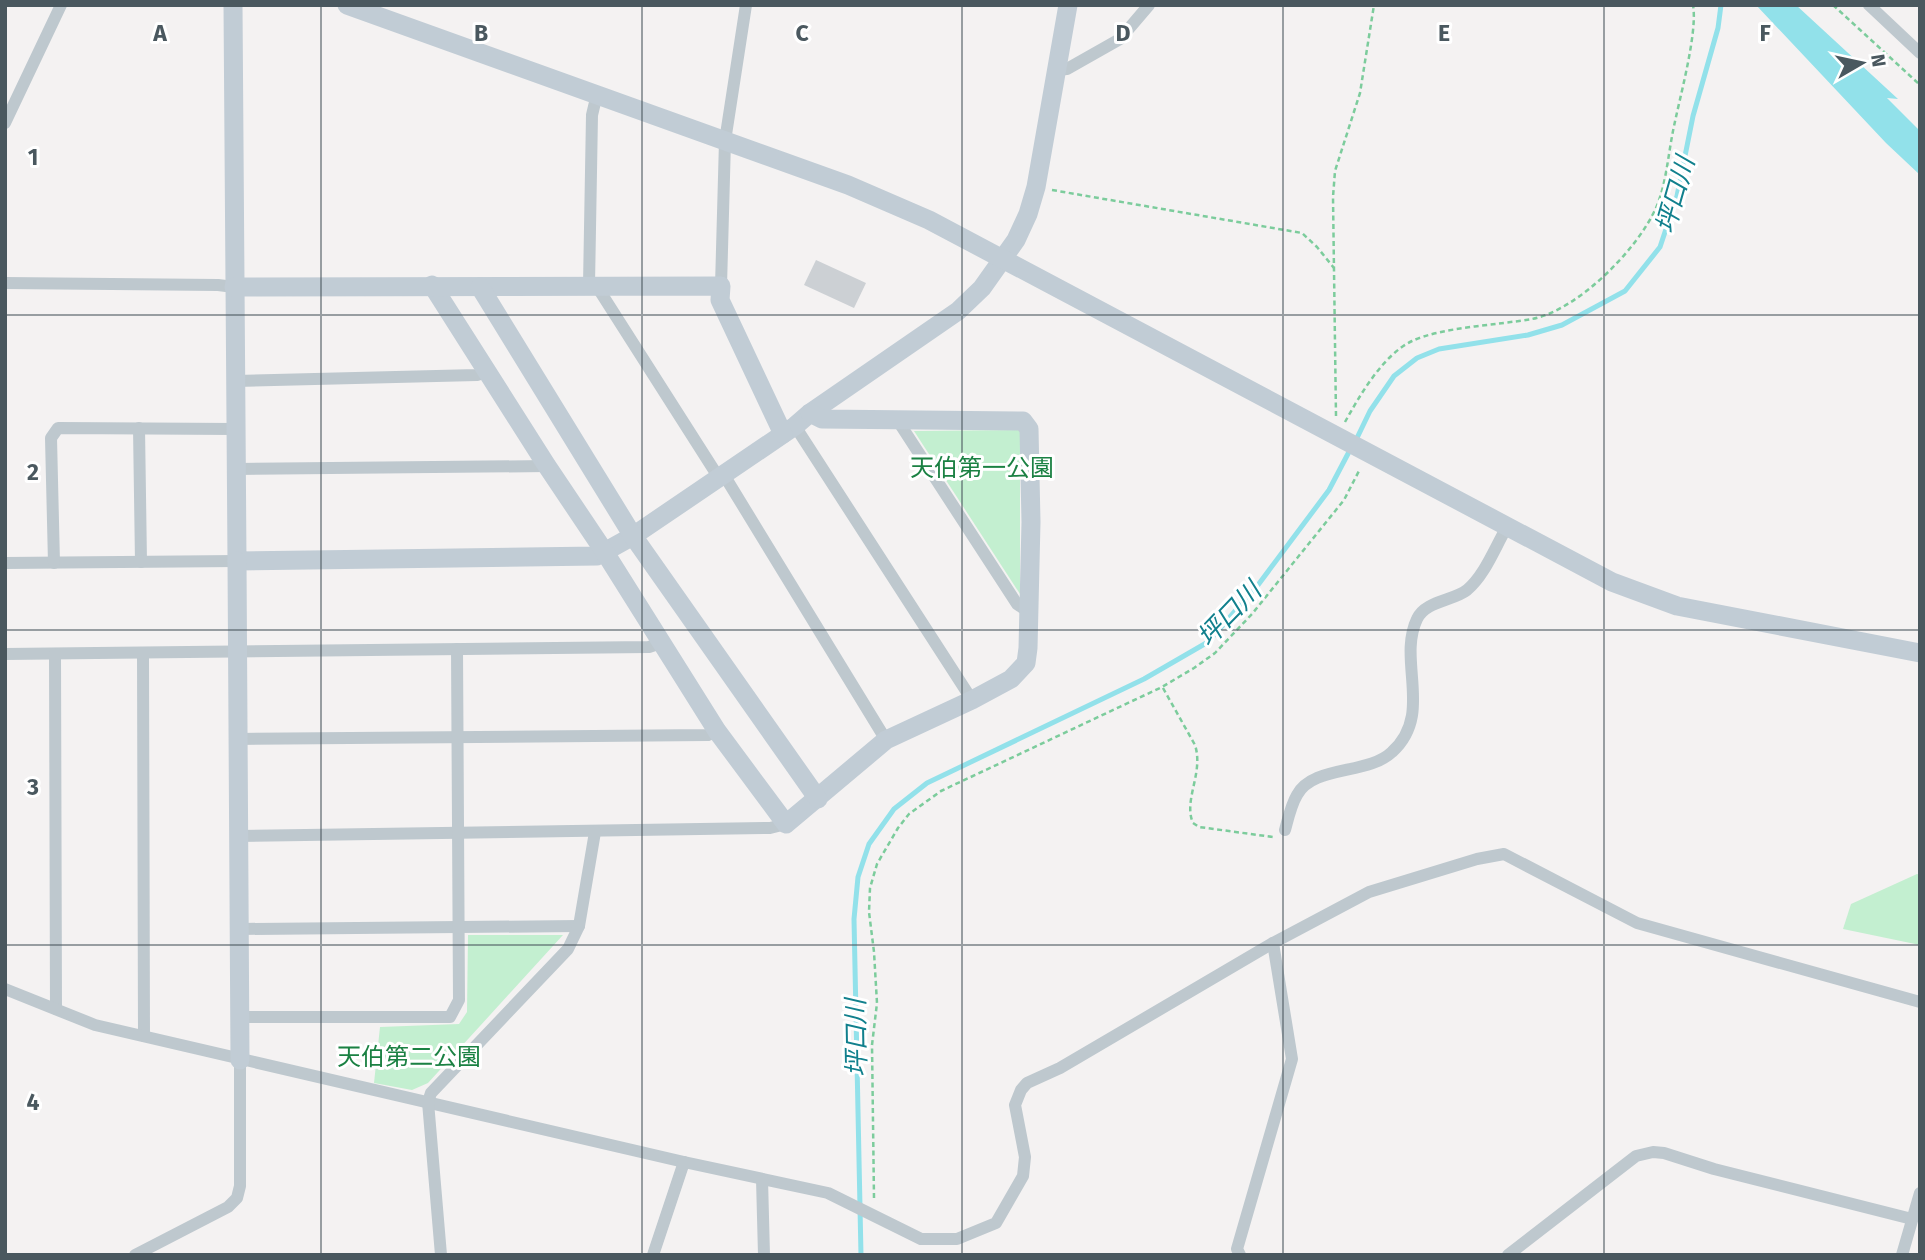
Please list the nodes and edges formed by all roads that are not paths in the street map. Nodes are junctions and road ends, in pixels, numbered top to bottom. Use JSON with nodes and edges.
{"nodes":[{"id":1,"x":61,"y":5,"type":"edge"},
{"id":2,"x":233,"y":5,"type":"edge"},
{"id":3,"x":347,"y":5,"type":"edge"},
{"id":4,"x":746,"y":5,"type":"edge"},
{"id":5,"x":1068,"y":5,"type":"edge"},
{"id":6,"x":1150,"y":5,"type":"edge"},
{"id":7,"x":1868,"y":5,"type":"edge"},
{"id":8,"x":1920,"y":53,"type":"edge"},
{"id":9,"x":1056,"y":70,"type":"junction"},
{"id":10,"x":597,"y":94,"type":"junction"},
{"id":11,"x":5,"y":123,"type":"edge"},
{"id":12,"x":725,"y":141,"type":"junction"},
{"id":13,"x":1003,"y":260,"type":"junction"},
{"id":14,"x":5,"y":283,"type":"edge"},
{"id":15,"x":432,"y":285,"type":"junction"},
{"id":16,"x":592,"y":285,"type":"junction"},
{"id":17,"x":721,"y":286,"type":"junction"},
{"id":18,"x":234,"y":287,"type":"junction"},
{"id":19,"x":480,"y":287,"type":"junction"},
{"id":20,"x":487,"y":372,"type":"junction"},
{"id":21,"x":236,"y":382,"type":"junction"},
{"id":22,"x":898,"y":421,"type":"junction"},
{"id":23,"x":796,"y":425,"type":"junction"},
{"id":24,"x":139,"y":428,"type":"junction"},
{"id":25,"x":236,"y":429,"type":"junction"},
{"id":26,"x":547,"y":466,"type":"junction"},
{"id":27,"x":237,"y":469,"type":"junction"},
{"id":28,"x":721,"y":477,"type":"junction"},
{"id":29,"x":1507,"y":527,"type":"junction"},
{"id":30,"x":633,"y":536,"type":"junction"},
{"id":31,"x":604,"y":551,"type":"junction"},
{"id":32,"x":237,"y":561,"type":"junction"},
{"id":33,"x":141,"y":562,"type":"junction"},
{"id":34,"x":5,"y":563,"type":"edge"},
{"id":35,"x":54,"y":563,"type":"junction"},
{"id":36,"x":1030,"y":612,"type":"junction"},
{"id":37,"x":661,"y":643,"type":"junction"},
{"id":38,"x":457,"y":649,"type":"junction"},
{"id":39,"x":237,"y":651,"type":"junction"},
{"id":40,"x":143,"y":653,"type":"junction"},
{"id":41,"x":1920,"y":653,"type":"edge"},
{"id":42,"x":5,"y":654,"type":"edge"},
{"id":43,"x":55,"y":654,"type":"junction"},
{"id":44,"x":972,"y":700,"type":"junction"},
{"id":45,"x":717,"y":731,"type":"junction"},
{"id":46,"x":237,"y":739,"type":"junction"},
{"id":47,"x":458,"y":739,"type":"junction"},
{"id":48,"x":886,"y":740,"type":"junction"},
{"id":49,"x":818,"y":799,"type":"junction"},
{"id":50,"x":786,"y":824,"type":"junction"},
{"id":51,"x":1285,"y":830,"type":"road end"},
{"id":52,"x":595,"y":832,"type":"junction"},
{"id":53,"x":459,"y":833,"type":"junction"},
{"id":54,"x":239,"y":836,"type":"junction"},
{"id":55,"x":459,"y":926,"type":"junction"},
{"id":56,"x":579,"y":926,"type":"junction"},
{"id":57,"x":240,"y":929,"type":"junction"},
{"id":58,"x":1273,"y":943,"type":"junction"},
{"id":59,"x":5,"y":989,"type":"edge"},
{"id":60,"x":1920,"y":1002,"type":"edge"},
{"id":61,"x":56,"y":1009,"type":"junction"},
{"id":62,"x":241,"y":1017,"type":"junction"},
{"id":63,"x":144,"y":1036,"type":"junction"},
{"id":64,"x":240,"y":1060,"type":"junction"},
{"id":65,"x":428,"y":1102,"type":"junction"},
{"id":66,"x":684,"y":1162,"type":"junction"},
{"id":67,"x":762,"y":1179,"type":"junction"},
{"id":68,"x":1920,"y":1193,"type":"edge"},
{"id":69,"x":1912,"y":1219,"type":"junction"},
{"id":70,"x":135,"y":1255,"type":"edge"},
{"id":71,"x":441,"y":1255,"type":"edge"},
{"id":72,"x":653,"y":1255,"type":"edge"},
{"id":73,"x":764,"y":1255,"type":"edge"},
{"id":74,"x":1240,"y":1255,"type":"edge"},
{"id":75,"x":1508,"y":1255,"type":"edge"},
{"id":76,"x":1902,"y":1255,"type":"edge"}],
"edges":[{"from":1,"to":11,"type":"street"},
{"from":2,"to":18,"type":"street"},
{"from":3,"to":10,"type":"street"},
{"from":4,"to":12,"type":"street"},
{"from":5,"to":9,"type":"street"},
{"from":6,"to":9,"type":"street"},
{"from":7,"to":8,"type":"street"},
{"from":9,"to":13,"type":"street"},
{"from":10,"to":12,"type":"street"},
{"from":10,"to":16,"type":"street"},
{"from":12,"to":13,"type":"street"},
{"from":12,"to":17,"type":"street"},
{"from":13,"to":23,"type":"street"},
{"from":13,"to":29,"type":"street"},
{"from":14,"to":18,"type":"street"},
{"from":15,"to":18,"type":"street"},
{"from":15,"to":19,"type":"street"},
{"from":15,"to":20,"type":"street"},
{"from":16,"to":17,"type":"street"},
{"from":16,"to":19,"type":"street"},
{"from":16,"to":28,"type":"street"},
{"from":17,"to":23,"type":"street"},
{"from":18,"to":21,"type":"street"},
{"from":19,"to":30,"type":"street"},
{"from":20,"to":21,"type":"street"},
{"from":20,"to":26,"type":"street"},
{"from":21,"to":25,"type":"street"},
{"from":22,"to":23,"type":"street"},
{"from":22,"to":36,"type":"street"},
{"from":22,"to":36,"type":"street"},
{"from":23,"to":28,"type":"street"},
{"from":23,"to":44,"type":"street"},
{"from":24,"to":25,"type":"street"},
{"from":24,"to":33,"type":"street"},
{"from":24,"to":35,"type":"street"},
{"from":25,"to":27,"type":"street"},
{"from":26,"to":27,"type":"street"},
{"from":26,"to":31,"type":"street"},
{"from":27,"to":32,"type":"street"},
{"from":28,"to":30,"type":"street"},
{"from":28,"to":48,"type":"street"},
{"from":29,"to":41,"type":"street"},
{"from":29,"to":51,"type":"street"},
{"from":30,"to":31,"type":"street"},
{"from":30,"to":49,"type":"street"},
{"from":31,"to":32,"type":"street"},
{"from":31,"to":37,"type":"street"},
{"from":32,"to":33,"type":"street"},
{"from":32,"to":39,"type":"street"},
{"from":33,"to":35,"type":"street"},
{"from":34,"to":35,"type":"street"},
{"from":36,"to":44,"type":"street"},
{"from":37,"to":38,"type":"street"},
{"from":37,"to":45,"type":"street"},
{"from":38,"to":39,"type":"street"},
{"from":38,"to":47,"type":"street"},
{"from":39,"to":40,"type":"street"},
{"from":39,"to":46,"type":"street"},
{"from":40,"to":43,"type":"street"},
{"from":40,"to":63,"type":"street"},
{"from":42,"to":43,"type":"street"},
{"from":43,"to":61,"type":"street"},
{"from":44,"to":48,"type":"street"},
{"from":45,"to":47,"type":"street"},
{"from":45,"to":50,"type":"street"},
{"from":46,"to":47,"type":"street"},
{"from":46,"to":54,"type":"street"},
{"from":47,"to":53,"type":"street"},
{"from":48,"to":49,"type":"street"},
{"from":49,"to":50,"type":"street"},
{"from":50,"to":52,"type":"street"},
{"from":52,"to":53,"type":"street"},
{"from":52,"to":56,"type":"street"},
{"from":53,"to":54,"type":"street"},
{"from":53,"to":55,"type":"street"},
{"from":54,"to":57,"type":"street"},
{"from":55,"to":56,"type":"street"},
{"from":55,"to":57,"type":"street"},
{"from":55,"to":62,"type":"street"},
{"from":56,"to":65,"type":"street"},
{"from":57,"to":62,"type":"street"},
{"from":58,"to":60,"type":"street"},
{"from":58,"to":67,"type":"street"},
{"from":58,"to":74,"type":"street"},
{"from":59,"to":61,"type":"street"},
{"from":61,"to":63,"type":"street"},
{"from":62,"to":64,"type":"street"},
{"from":63,"to":64,"type":"street"},
{"from":64,"to":65,"type":"street"},
{"from":64,"to":70,"type":"street"},
{"from":65,"to":66,"type":"street"},
{"from":65,"to":71,"type":"street"},
{"from":66,"to":67,"type":"street"},
{"from":66,"to":72,"type":"street"},
{"from":67,"to":73,"type":"street"},
{"from":68,"to":69,"type":"street"},
{"from":69,"to":75,"type":"street"},
{"from":69,"to":76,"type":"street"}]}
